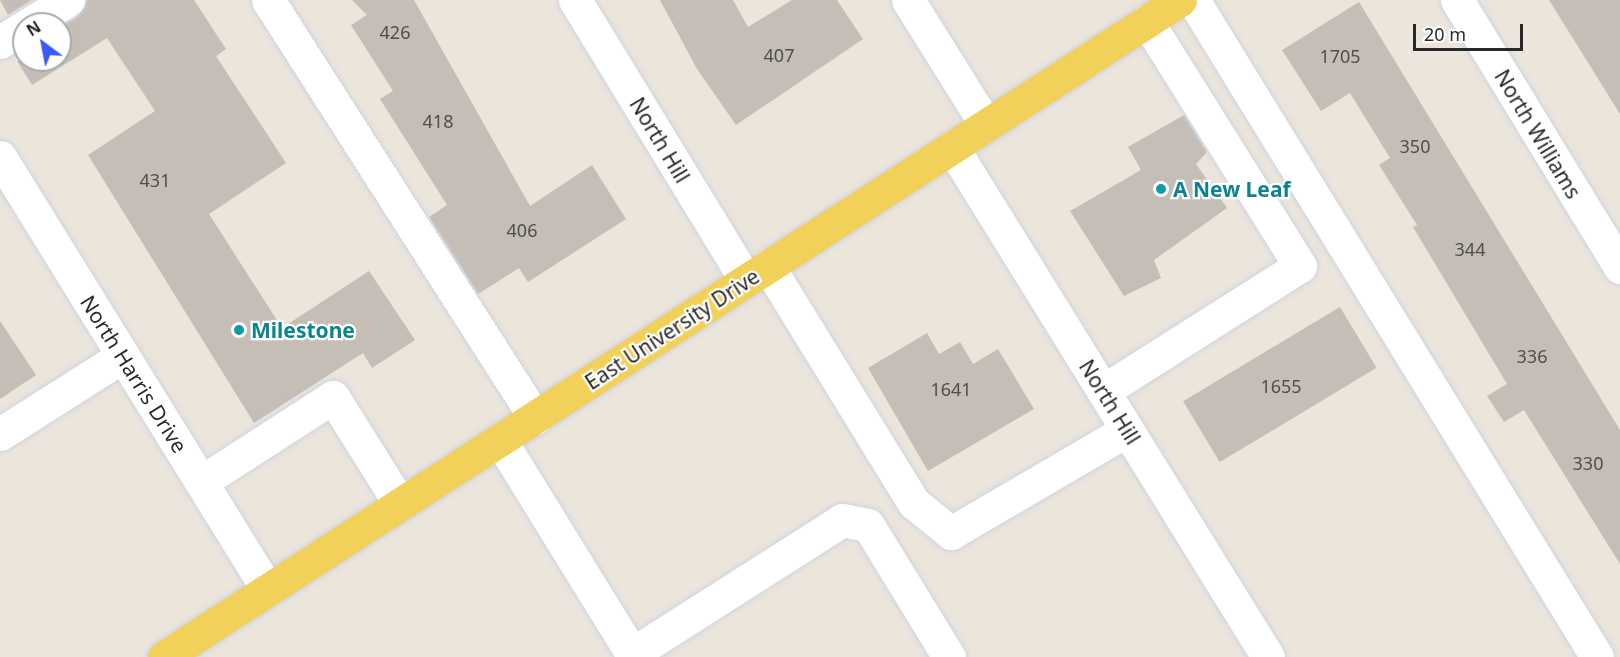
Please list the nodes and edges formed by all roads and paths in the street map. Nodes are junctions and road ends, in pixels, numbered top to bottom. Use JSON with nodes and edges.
{"nodes":[{"id":1,"x":68,"y":0,"type":"edge"},
{"id":2,"x":268,"y":0,"type":"edge"},
{"id":3,"x":575,"y":0,"type":"edge"},
{"id":4,"x":908,"y":0,"type":"edge"},
{"id":5,"x":1180,"y":0,"type":"edge"},
{"id":6,"x":1193,"y":0,"type":"edge"},
{"id":7,"x":1456,"y":0,"type":"edge"},
{"id":8,"x":48,"y":12,"type":"edge"},
{"id":9,"x":1147,"y":21,"type":"junction"},
{"id":10,"x":986,"y":125,"type":"junction"},
{"id":11,"x":952,"y":147,"type":"junction"},
{"id":12,"x":0,"y":157,"type":"edge"},
{"id":13,"x":1620,"y":267,"type":"edge"},
{"id":14,"x":757,"y":273,"type":"junction"},
{"id":15,"x":123,"y":356,"type":"junction"},
{"id":16,"x":1103,"y":391,"type":"junction"},
{"id":17,"x":536,"y":418,"type":"junction"},
{"id":18,"x":1127,"y":430,"type":"junction"},
{"id":19,"x":0,"y":434,"type":"edge"},
{"id":20,"x":500,"y":440,"type":"junction"},
{"id":21,"x":201,"y":482,"type":"junction"},
{"id":22,"x":400,"y":504,"type":"junction"},
{"id":23,"x":268,"y":590,"type":"junction"},
{"id":24,"x":633,"y":656,"type":"edge"},
{"id":25,"x":164,"y":657,"type":"edge"},
{"id":26,"x":949,"y":657,"type":"edge"},
{"id":27,"x":1268,"y":657,"type":"edge"},
{"id":28,"x":1597,"y":657,"type":"edge"}],
"edges":[{"from":1,"to":8,"type":"street"},
{"from":2,"to":17,"type":"street"},
{"from":3,"to":14,"type":"street","name":"North Hill"},
{"from":4,"to":10,"type":"street"},
{"from":5,"to":9,"type":"main road","name":"East University Drive"},
{"from":6,"to":28,"type":"street"},
{"from":7,"to":13,"type":"street","name":"North Williams"},
{"from":9,"to":10,"type":"main road","name":"East University Drive"},
{"from":9,"to":16,"type":"street"},
{"from":10,"to":11,"type":"main road","name":"East University Drive"},
{"from":11,"to":14,"type":"main road","name":"East University Drive"},
{"from":11,"to":16,"type":"street","name":"North Hill"},
{"from":12,"to":15,"type":"street","name":"North Harris Drive"},
{"from":14,"to":17,"type":"main road","name":"East University Drive"},
{"from":14,"to":18,"type":"street","name":"North Hill"},
{"from":15,"to":19,"type":"street"},
{"from":15,"to":21,"type":"street","name":"North Harris Drive"},
{"from":16,"to":18,"type":"street","name":"North Hill"},
{"from":17,"to":20,"type":"main road","name":"East University Drive"},
{"from":18,"to":27,"type":"street","name":"North Hill"},
{"from":20,"to":22,"type":"main road","name":"East University Drive"},
{"from":20,"to":24,"type":"street"},
{"from":21,"to":22,"type":"street"},
{"from":21,"to":23,"type":"street","name":"North Harris Drive"},
{"from":22,"to":23,"type":"main road","name":"East University Drive"},
{"from":23,"to":25,"type":"main road","name":"East University Drive"},
{"from":24,"to":26,"type":"street"}]}
